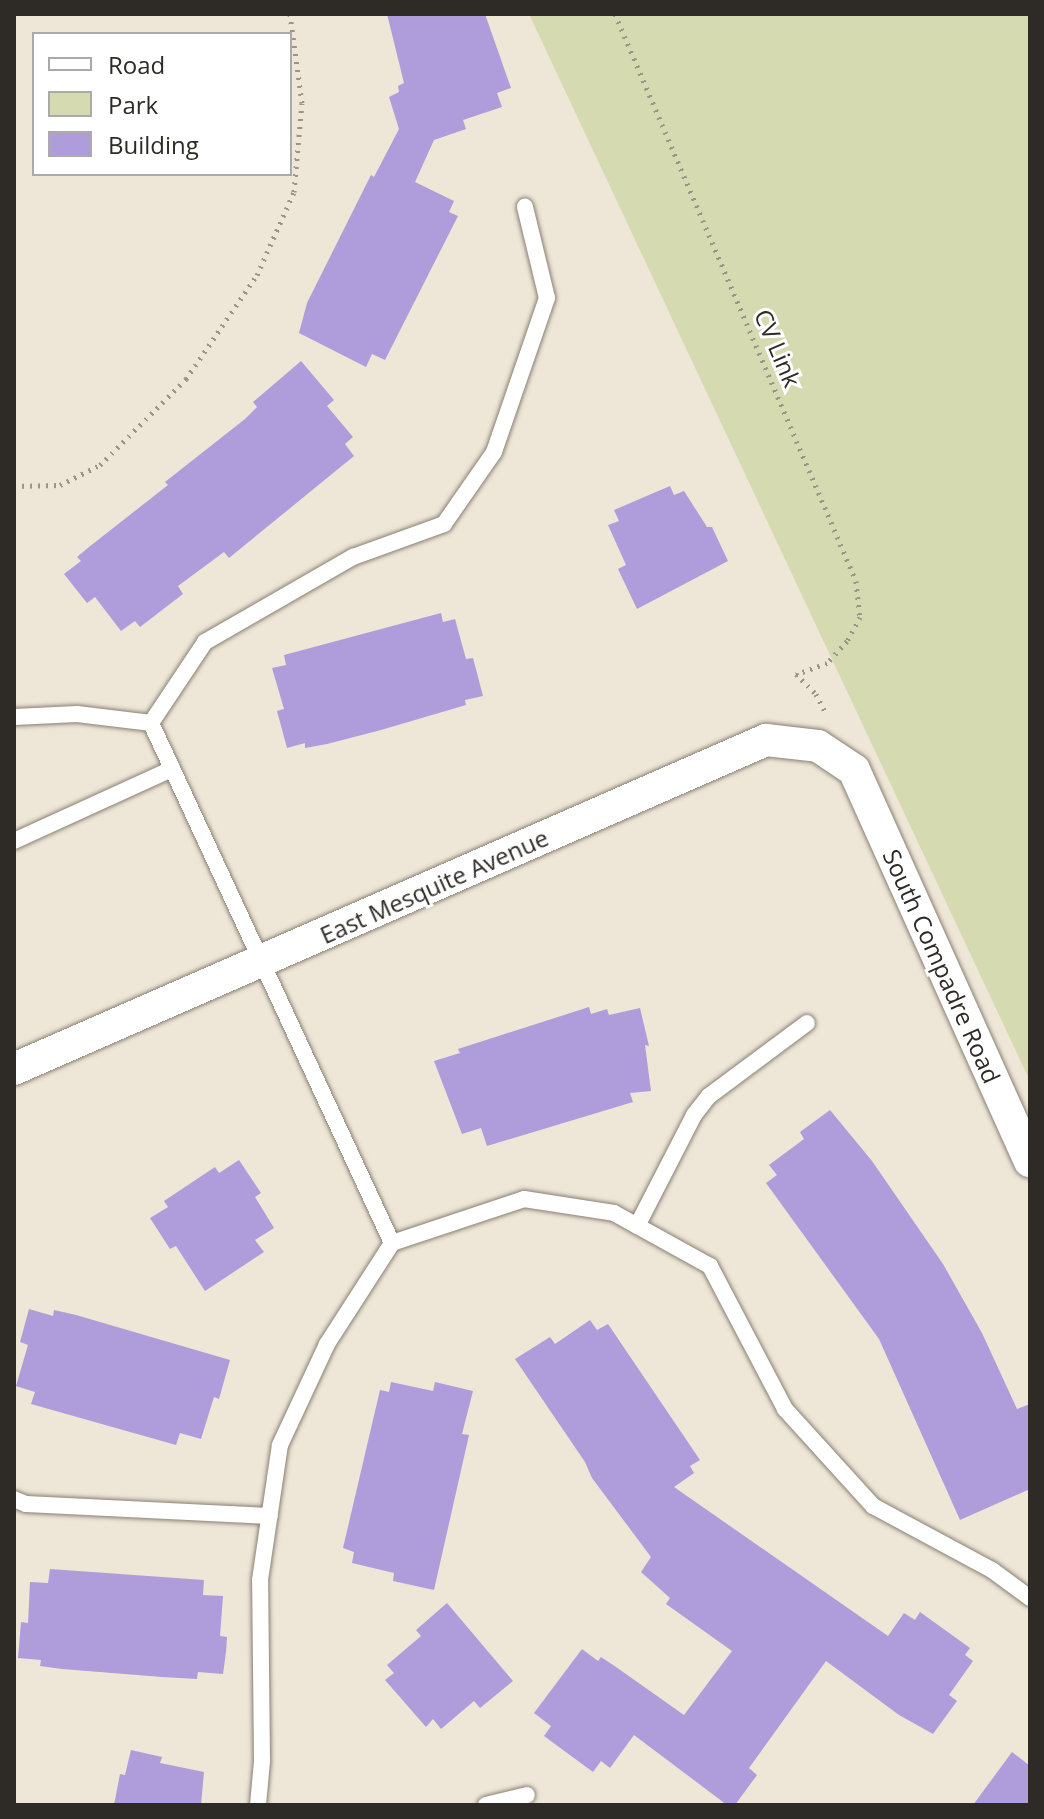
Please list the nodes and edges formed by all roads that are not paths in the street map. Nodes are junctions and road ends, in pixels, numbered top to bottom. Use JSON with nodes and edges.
{"nodes":[{"id":1,"x":525,"y":207,"type":"dead end"},
{"id":2,"x":14,"y":717,"type":"edge"},
{"id":3,"x":151,"y":723,"type":"junction"},
{"id":4,"x":172,"y":769,"type":"junction"},
{"id":5,"x":854,"y":770,"type":"joint"},
{"id":6,"x":14,"y":841,"type":"edge"},
{"id":7,"x":260,"y":962,"type":"junction"},
{"id":8,"x":807,"y":1023,"type":"dead end"},
{"id":9,"x":14,"y":1069,"type":"edge"},
{"id":10,"x":1030,"y":1161,"type":"edge"},
{"id":11,"x":637,"y":1226,"type":"junction"},
{"id":12,"x":392,"y":1243,"type":"junction"},
{"id":13,"x":14,"y":1499,"type":"edge"},
{"id":14,"x":270,"y":1516,"type":"junction"},
{"id":15,"x":1030,"y":1598,"type":"edge"},
{"id":16,"x":527,"y":1795,"type":"dead end"},
{"id":17,"x":258,"y":1805,"type":"edge"},
{"id":18,"x":486,"y":1805,"type":"edge"}],
"edges":[{"from":1,"to":3,"type":"lane"},
{"from":2,"to":3,"type":"lane"},
{"from":3,"to":4,"type":"lane"},
{"from":4,"to":6,"type":"lane"},
{"from":4,"to":7,"type":"lane"},
{"from":5,"to":7,"type":"street","name":"East Mesquite Avenue"},
{"from":5,"to":10,"type":"street","name":"South Compadre Road"},
{"from":7,"to":9,"type":"street","name":"East Mesquite Avenue"},
{"from":7,"to":12,"type":"lane"},
{"from":8,"to":11,"type":"lane"},
{"from":11,"to":12,"type":"lane"},
{"from":11,"to":15,"type":"lane"},
{"from":12,"to":14,"type":"lane"},
{"from":13,"to":14,"type":"lane"},
{"from":14,"to":17,"type":"lane"},
{"from":16,"to":18,"type":"lane"}]}
